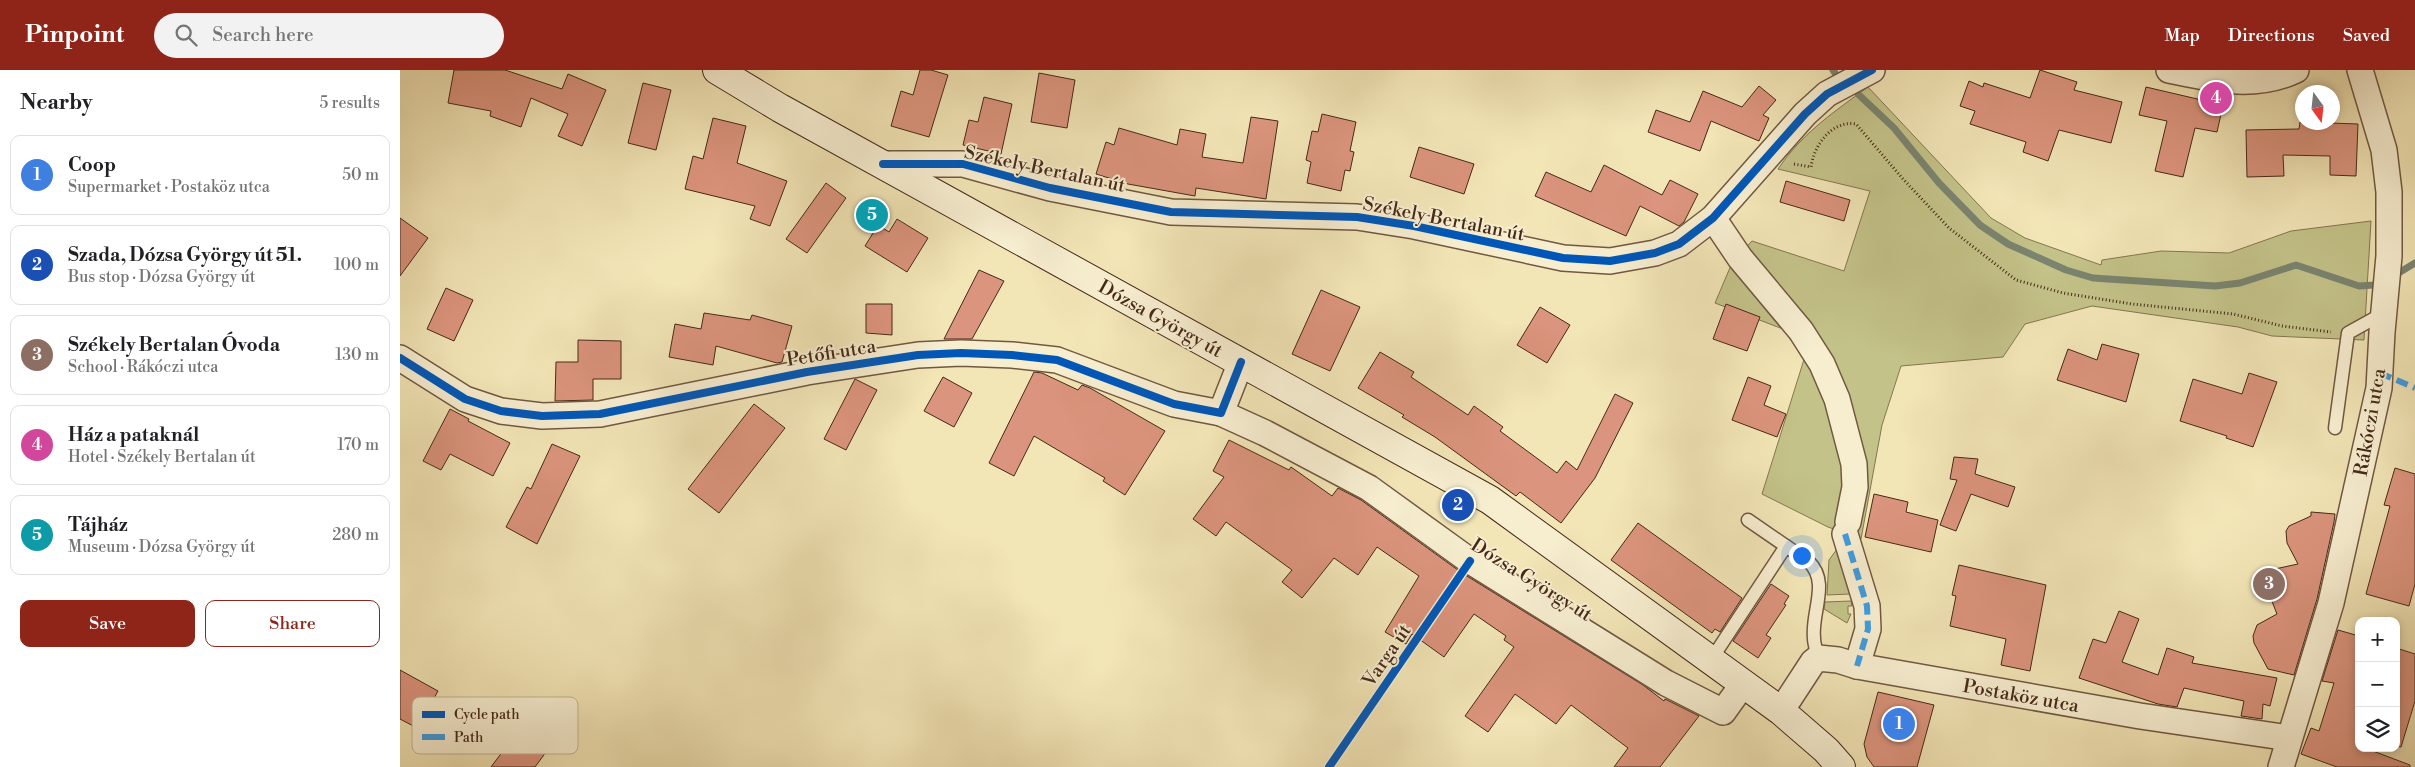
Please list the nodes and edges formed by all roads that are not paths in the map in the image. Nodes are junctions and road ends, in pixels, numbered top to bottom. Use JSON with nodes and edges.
{"nodes":[{"id":1,"x":718,"y":70,"type":"edge"},
{"id":2,"x":1872,"y":70,"type":"edge"},
{"id":3,"x":2169,"y":70,"type":"edge"},
{"id":4,"x":2296,"y":70,"type":"edge"},
{"id":5,"x":2360,"y":70,"type":"edge"},
{"id":6,"x":883,"y":164,"type":"junction"},
{"id":7,"x":1713,"y":218,"type":"junction"},
{"id":8,"x":2384,"y":309,"type":"junction"},
{"id":9,"x":400,"y":358,"type":"edge"},
{"id":10,"x":1241,"y":362,"type":"junction"},
{"id":11,"x":1221,"y":413,"type":"junction"},
{"id":12,"x":2335,"y":428,"type":"dead end"},
{"id":13,"x":1748,"y":520,"type":"dead end"},
{"id":14,"x":1786,"y":546,"type":"junction"},
{"id":15,"x":1818,"y":658,"type":"junction"},
{"id":16,"x":1712,"y":660,"type":"junction"},
{"id":17,"x":1857,"y":666,"type":"junction"},
{"id":18,"x":1743,"y":684,"type":"junction"},
{"id":19,"x":1780,"y":711,"type":"junction"},
{"id":20,"x":2289,"y":738,"type":"junction"},
{"id":21,"x":1841,"y":767,"type":"edge"},
{"id":22,"x":2281,"y":767,"type":"edge"}],
"edges":[{"from":1,"to":6,"type":"main road","name":"Dózsa György út"},
{"from":2,"to":7,"type":"street","name":"Székely Bertalan út"},
{"from":3,"to":4,"type":"street"},
{"from":5,"to":8,"type":"street","name":"Rákóczi utca"},
{"from":6,"to":7,"type":"street","name":"Székely Bertalan út"},
{"from":6,"to":10,"type":"main road","name":"Dózsa György út"},
{"from":7,"to":17,"type":"street"},
{"from":8,"to":12,"type":"lane"},
{"from":8,"to":20,"type":"street","name":"Rákóczi utca"},
{"from":9,"to":11,"type":"street","name":"Petőfi utca"},
{"from":10,"to":11,"type":"street"},
{"from":10,"to":16,"type":"main road","name":"Dózsa György út"},
{"from":11,"to":18,"type":"street","name":"Dózsa György út"},
{"from":13,"to":14,"type":"lane"},
{"from":14,"to":15,"type":"lane"},
{"from":14,"to":16,"type":"lane"},
{"from":15,"to":17,"type":"street","name":"Postaköz utca"},
{"from":15,"to":19,"type":"street"},
{"from":16,"to":18,"type":"main road","name":"Dózsa György út"},
{"from":17,"to":20,"type":"street","name":"Postaköz utca"},
{"from":18,"to":19,"type":"main road","name":"Dózsa György út"},
{"from":19,"to":21,"type":"main road","name":"Dózsa György út"},
{"from":20,"to":22,"type":"street","name":"Rákóczi utca"}]}
